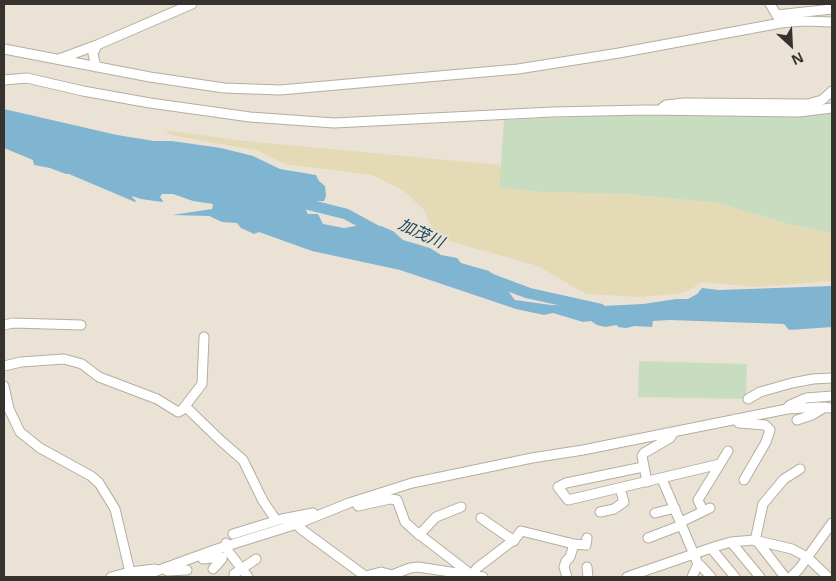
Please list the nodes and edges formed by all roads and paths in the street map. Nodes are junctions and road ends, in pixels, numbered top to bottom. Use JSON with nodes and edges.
{"nodes":[{"id":1,"x":192,"y":4,"type":"edge"},
{"id":2,"x":770,"y":4,"type":"edge"},
{"id":3,"x":832,"y":9,"type":"edge"},
{"id":4,"x":779,"y":19,"type":"junction"},
{"id":5,"x":832,"y":22,"type":"edge"},
{"id":6,"x":98,"y":45,"type":"junction"},
{"id":7,"x":4,"y":49,"type":"edge"},
{"id":8,"x":58,"y":60,"type":"junction"},
{"id":9,"x":96,"y":67,"type":"junction"},
{"id":10,"x":4,"y":80,"type":"edge"},
{"id":11,"x":832,"y":92,"type":"edge"},
{"id":12,"x":832,"y":108,"type":"edge"},
{"id":13,"x":657,"y":110,"type":"junction"},
{"id":14,"x":4,"y":325,"type":"edge"},
{"id":15,"x":81,"y":325,"type":"dead end"},
{"id":16,"x":204,"y":337,"type":"dead end"},
{"id":17,"x":4,"y":366,"type":"edge"},
{"id":18,"x":832,"y":378,"type":"edge"},
{"id":19,"x":4,"y":386,"type":"edge"},
{"id":20,"x":832,"y":396,"type":"edge"},
{"id":21,"x":748,"y":400,"type":"dead end"},
{"id":22,"x":185,"y":406,"type":"junction"},
{"id":23,"x":787,"y":409,"type":"junction"},
{"id":24,"x":830,"y":409,"type":"edge"},
{"id":25,"x":735,"y":418,"type":"junction"},
{"id":26,"x":797,"y":420,"type":"dead end"},
{"id":27,"x":674,"y":432,"type":"junction"},
{"id":28,"x":728,"y":451,"type":"dead end"},
{"id":29,"x":720,"y":464,"type":"junction"},
{"id":30,"x":643,"y":467,"type":"junction"},
{"id":31,"x":800,"y":469,"type":"dead end"},
{"id":32,"x":662,"y":479,"type":"junction"},
{"id":33,"x":424,"y":480,"type":"junction"},
{"id":34,"x":744,"y":480,"type":"dead end"},
{"id":35,"x":648,"y":482,"type":"junction"},
{"id":36,"x":620,"y":488,"type":"junction"},
{"id":37,"x":397,"y":500,"type":"junction"},
{"id":38,"x":461,"y":508,"type":"dead end"},
{"id":39,"x":675,"y":508,"type":"junction"},
{"id":40,"x":334,"y":509,"type":"junction"},
{"id":41,"x":600,"y":512,"type":"dead end"},
{"id":42,"x":655,"y":513,"type":"dead end"},
{"id":43,"x":481,"y":518,"type":"dead end"},
{"id":44,"x":276,"y":520,"type":"junction"},
{"id":45,"x":681,"y":523,"type":"junction"},
{"id":46,"x":832,"y":523,"type":"edge"},
{"id":47,"x":297,"y":524,"type":"junction"},
{"id":48,"x":233,"y":534,"type":"dead end"},
{"id":49,"x":419,"y":535,"type":"junction"},
{"id":50,"x":587,"y":538,"type":"dead end"},
{"id":51,"x":648,"y":538,"type":"dead end"},
{"id":52,"x":514,"y":541,"type":"junction"},
{"id":53,"x":756,"y":541,"type":"junction"},
{"id":54,"x":731,"y":542,"type":"junction"},
{"id":55,"x":574,"y":544,"type":"junction"},
{"id":56,"x":225,"y":547,"type":"junction"},
{"id":57,"x":711,"y":548,"type":"junction"},
{"id":58,"x":694,"y":554,"type":"junction"},
{"id":59,"x":807,"y":557,"type":"junction"},
{"id":60,"x":193,"y":558,"type":"junction"},
{"id":61,"x":256,"y":559,"type":"dead end"},
{"id":62,"x":698,"y":564,"type":"junction"},
{"id":63,"x":587,"y":567,"type":"dead end"},
{"id":64,"x":213,"y":569,"type":"dead end"},
{"id":65,"x":163,"y":570,"type":"junction"},
{"id":66,"x":187,"y":570,"type":"dead end"},
{"id":67,"x":130,"y":572,"type":"junction"},
{"id":68,"x":238,"y":572,"type":"junction"},
{"id":69,"x":472,"y":575,"type":"junction"},
{"id":70,"x":389,"y":576,"type":"edge"},
{"id":71,"x":111,"y":577,"type":"edge"},
{"id":72,"x":140,"y":577,"type":"edge"},
{"id":73,"x":248,"y":577,"type":"edge"},
{"id":74,"x":363,"y":577,"type":"edge"},
{"id":75,"x":483,"y":577,"type":"edge"},
{"id":76,"x":567,"y":577,"type":"edge"},
{"id":77,"x":588,"y":577,"type":"edge"},
{"id":78,"x":627,"y":577,"type":"edge"},
{"id":79,"x":692,"y":577,"type":"edge"},
{"id":80,"x":711,"y":577,"type":"edge"},
{"id":81,"x":735,"y":577,"type":"edge"},
{"id":82,"x":760,"y":577,"type":"edge"},
{"id":83,"x":785,"y":577,"type":"edge"},
{"id":84,"x":791,"y":577,"type":"edge"},
{"id":85,"x":828,"y":577,"type":"edge"}],
"edges":[{"from":1,"to":6,"type":"street"},
{"from":2,"to":4,"type":"street"},
{"from":3,"to":4,"type":"street"},
{"from":4,"to":5,"type":"street"},
{"from":4,"to":9,"type":"street"},
{"from":6,"to":8,"type":"street"},
{"from":6,"to":9,"type":"street"},
{"from":7,"to":8,"type":"street"},
{"from":8,"to":9,"type":"street"},
{"from":10,"to":13,"type":"street"},
{"from":11,"to":13,"type":"street"},
{"from":12,"to":13,"type":"street"},
{"from":14,"to":15,"type":"street"},
{"from":16,"to":22,"type":"street"},
{"from":17,"to":22,"type":"street"},
{"from":18,"to":21,"type":"street"},
{"from":19,"to":67,"type":"street"},
{"from":20,"to":23,"type":"street"},
{"from":22,"to":44,"type":"street"},
{"from":23,"to":24,"type":"street"},
{"from":23,"to":25,"type":"street"},
{"from":24,"to":26,"type":"street"},
{"from":25,"to":27,"type":"street"},
{"from":25,"to":34,"type":"street"},
{"from":27,"to":30,"type":"street"},
{"from":27,"to":33,"type":"street"},
{"from":28,"to":29,"type":"street"},
{"from":29,"to":32,"type":"street"},
{"from":29,"to":45,"type":"street"},
{"from":30,"to":35,"type":"street"},
{"from":30,"to":36,"type":"street"},
{"from":31,"to":53,"type":"street"},
{"from":32,"to":35,"type":"street"},
{"from":32,"to":39,"type":"street"},
{"from":33,"to":37,"type":"street"},
{"from":33,"to":40,"type":"street"},
{"from":35,"to":36,"type":"street"},
{"from":36,"to":41,"type":"street"},
{"from":37,"to":40,"type":"street"},
{"from":37,"to":49,"type":"street"},
{"from":38,"to":49,"type":"street"},
{"from":39,"to":42,"type":"street"},
{"from":39,"to":45,"type":"street"},
{"from":40,"to":44,"type":"street"},
{"from":40,"to":47,"type":"street"},
{"from":43,"to":52,"type":"street"},
{"from":44,"to":47,"type":"street"},
{"from":44,"to":48,"type":"street"},
{"from":44,"to":56,"type":"street"},
{"from":45,"to":51,"type":"street"},
{"from":45,"to":58,"type":"street"},
{"from":46,"to":59,"type":"street"},
{"from":47,"to":56,"type":"street"},
{"from":47,"to":74,"type":"street"},
{"from":49,"to":69,"type":"street"},
{"from":50,"to":55,"type":"street"},
{"from":52,"to":55,"type":"street"},
{"from":52,"to":69,"type":"street"},
{"from":53,"to":54,"type":"street"},
{"from":53,"to":59,"type":"street"},
{"from":53,"to":83,"type":"street"},
{"from":54,"to":57,"type":"street"},
{"from":54,"to":82,"type":"street"},
{"from":55,"to":76,"type":"street"},
{"from":56,"to":60,"type":"street"},
{"from":56,"to":68,"type":"street"},
{"from":57,"to":58,"type":"street"},
{"from":57,"to":81,"type":"street"},
{"from":58,"to":62,"type":"street"},
{"from":58,"to":78,"type":"street"},
{"from":59,"to":84,"type":"street"},
{"from":59,"to":85,"type":"street"},
{"from":60,"to":64,"type":"street"},
{"from":60,"to":65,"type":"street"},
{"from":61,"to":68,"type":"street"},
{"from":62,"to":79,"type":"street"},
{"from":62,"to":80,"type":"street"},
{"from":63,"to":77,"type":"street"},
{"from":65,"to":66,"type":"street"},
{"from":65,"to":67,"type":"street"},
{"from":65,"to":72,"type":"street"},
{"from":67,"to":71,"type":"street"},
{"from":68,"to":73,"type":"street"},
{"from":69,"to":70,"type":"street"},
{"from":69,"to":75,"type":"street"},
{"from":70,"to":74,"type":"street"}]}
